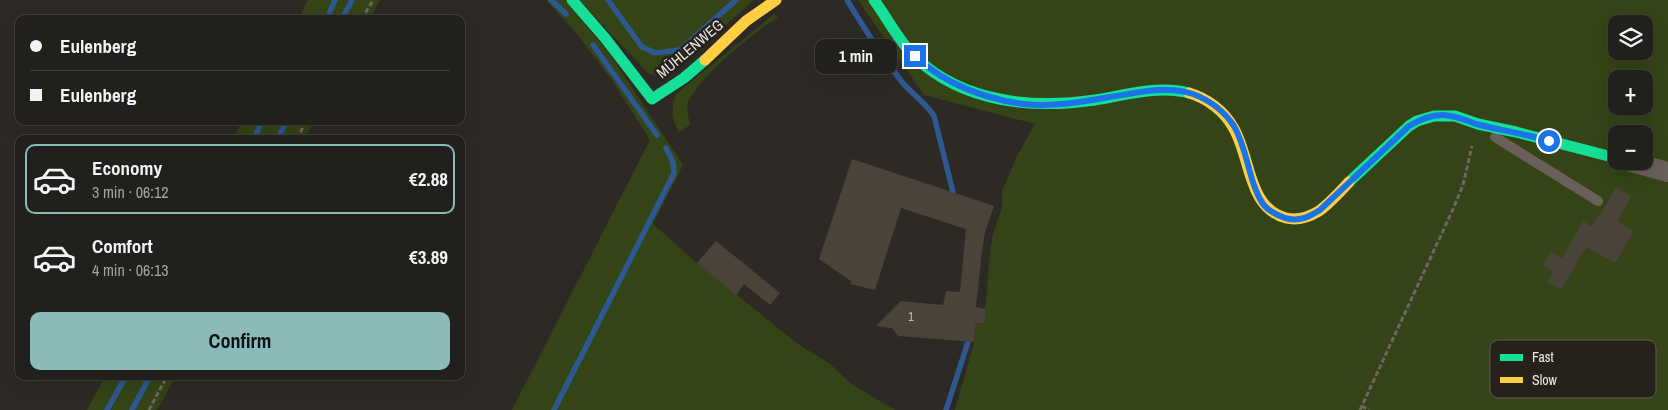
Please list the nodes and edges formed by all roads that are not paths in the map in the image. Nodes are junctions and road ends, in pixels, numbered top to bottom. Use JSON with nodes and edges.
{"nodes":[{"id":1,"x":572,"y":0,"type":"edge"},
{"id":2,"x":776,"y":0,"type":"edge"},
{"id":3,"x":874,"y":0,"type":"edge"},
{"id":4,"x":1478,"y":124,"type":"junction"},
{"id":5,"x":1608,"y":156,"type":"edge"},
{"id":6,"x":1653,"y":168,"type":"edge"},
{"id":7,"x":1668,"y":172,"type":"edge"},
{"id":8,"x":1598,"y":201,"type":"dead end"}],
"edges":[{"from":1,"to":2,"type":"street","name":"MÜHLENWEG"},
{"from":3,"to":4,"type":"street"},
{"from":4,"to":5,"type":"street"},
{"from":4,"to":8,"type":"lane"},
{"from":6,"to":7,"type":"street"}]}
